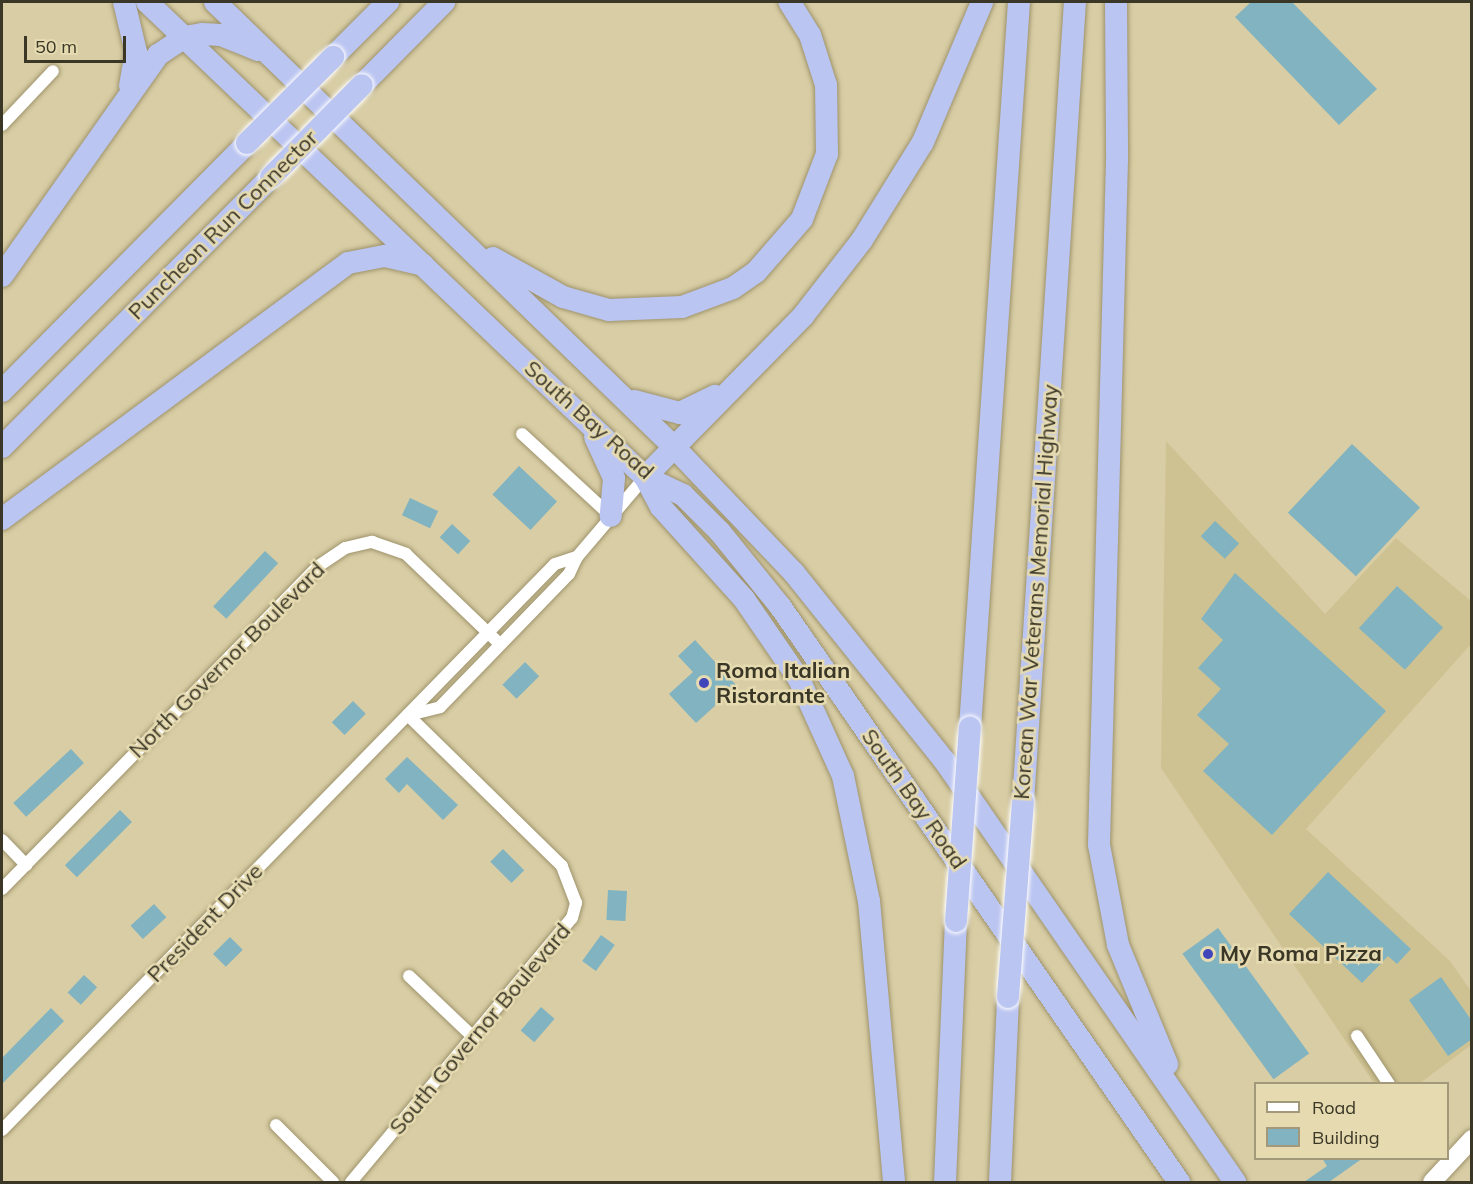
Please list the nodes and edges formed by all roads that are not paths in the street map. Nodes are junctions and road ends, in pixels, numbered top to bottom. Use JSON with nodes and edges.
{"nodes":[{"id":1,"x":124,"y":2,"type":"edge"},
{"id":2,"x":147,"y":2,"type":"edge"},
{"id":3,"x":215,"y":2,"type":"edge"},
{"id":4,"x":388,"y":2,"type":"edge"},
{"id":5,"x":444,"y":2,"type":"edge"},
{"id":6,"x":458,"y":2,"type":"edge"},
{"id":7,"x":789,"y":2,"type":"edge"},
{"id":8,"x":982,"y":2,"type":"edge"},
{"id":9,"x":1019,"y":2,"type":"edge"},
{"id":10,"x":1075,"y":2,"type":"edge"},
{"id":11,"x":1116,"y":2,"type":"edge"},
{"id":12,"x":410,"y":36,"type":"junction"},
{"id":13,"x":185,"y":37,"type":"junction"},
{"id":14,"x":270,"y":55,"type":"junction"},
{"id":15,"x":53,"y":71,"type":"dead end"},
{"id":16,"x":125,"y":100,"type":"junction"},
{"id":17,"x":2,"y":125,"type":"edge"},
{"id":18,"x":465,"y":242,"type":"junction"},
{"id":19,"x":425,"y":266,"type":"junction"},
{"id":20,"x":2,"y":276,"type":"edge"},
{"id":21,"x":748,"y":372,"type":"junction"},
{"id":22,"x":2,"y":391,"type":"edge"},
{"id":23,"x":622,"y":396,"type":"junction"},
{"id":24,"x":588,"y":422,"type":"junction"},
{"id":25,"x":522,"y":434,"type":"dead end"},
{"id":26,"x":2,"y":447,"type":"edge"},
{"id":27,"x":675,"y":447,"type":"junction"},
{"id":28,"x":645,"y":477,"type":"junction"},
{"id":29,"x":611,"y":516,"type":"junction"},
{"id":30,"x":2,"y":519,"type":"edge"},
{"id":31,"x":577,"y":557,"type":"junction"},
{"id":32,"x":489,"y":633,"type":"junction"},
{"id":33,"x":500,"y":644,"type":"junction"},
{"id":34,"x":408,"y":716,"type":"junction"},
{"id":35,"x":2,"y":840,"type":"edge"},
{"id":36,"x":26,"y":865,"type":"junction"},
{"id":37,"x":2,"y":890,"type":"edge"},
{"id":38,"x":409,"y":976,"type":"dead end"},
{"id":39,"x":1357,"y":1036,"type":"dead end"},
{"id":40,"x":474,"y":1038,"type":"junction"},
{"id":41,"x":1388,"y":1082,"type":"edge"},
{"id":42,"x":276,"y":1125,"type":"dead end"},
{"id":43,"x":1197,"y":1127,"type":"junction"},
{"id":44,"x":2,"y":1130,"type":"edge"},
{"id":45,"x":1472,"y":1139,"type":"edge"},
{"id":46,"x":1449,"y":1158,"type":"edge"},
{"id":47,"x":1443,"y":1163,"type":"edge"},
{"id":48,"x":333,"y":1182,"type":"edge"},
{"id":49,"x":351,"y":1182,"type":"edge"},
{"id":50,"x":894,"y":1182,"type":"edge"},
{"id":51,"x":945,"y":1182,"type":"edge"},
{"id":52,"x":1000,"y":1182,"type":"edge"},
{"id":53,"x":1179,"y":1182,"type":"edge"},
{"id":54,"x":1235,"y":1182,"type":"edge"},
{"id":55,"x":1432,"y":1182,"type":"edge"}],
"edges":[{"from":1,"to":16,"type":"highway"},
{"from":2,"to":13,"type":"highway","name":"South Bay Road"},
{"from":3,"to":14,"type":"highway","name":"South Bay Road"},
{"from":4,"to":22,"type":"highway","name":"Puncheon Run Connector","bridge":true},
{"from":5,"to":12,"type":"highway","name":"Puncheon Run Connector"},
{"from":6,"to":12,"type":"highway"},
{"from":7,"to":18,"type":"highway"},
{"from":8,"to":21,"type":"highway"},
{"from":9,"to":51,"type":"highway","bridge":true},
{"from":10,"to":52,"type":"highway","name":"Korean War Veterans Memorial Highway","bridge":true},
{"from":11,"to":43,"type":"highway"},
{"from":12,"to":26,"type":"highway","name":"Puncheon Run Connector","bridge":true},
{"from":13,"to":14,"type":"highway"},
{"from":13,"to":16,"type":"highway"},
{"from":13,"to":19,"type":"highway","name":"South Bay Road"},
{"from":14,"to":18,"type":"highway","name":"South Bay Road"},
{"from":15,"to":17,"type":"street"},
{"from":16,"to":20,"type":"highway"},
{"from":18,"to":23,"type":"highway","name":"South Bay Road"},
{"from":19,"to":24,"type":"highway","name":"South Bay Road"},
{"from":19,"to":30,"type":"highway"},
{"from":21,"to":23,"type":"highway"},
{"from":21,"to":27,"type":"highway"},
{"from":23,"to":27,"type":"highway","name":"South Bay Road"},
{"from":24,"to":28,"type":"highway","name":"South Bay Road"},
{"from":24,"to":29,"type":"highway"},
{"from":25,"to":29,"type":"street"},
{"from":27,"to":28,"type":"highway"},
{"from":27,"to":43,"type":"highway","name":"South Bay Road"},
{"from":28,"to":29,"type":"street","name":"President Drive"},
{"from":28,"to":50,"type":"highway"},
{"from":28,"to":53,"type":"highway","name":"South Bay Road"},
{"from":29,"to":31,"type":"street","name":"President Drive"},
{"from":31,"to":32,"type":"street","name":"President Drive"},
{"from":31,"to":33,"type":"street","name":"President Drive"},
{"from":32,"to":33,"type":"street","name":"North Governor Boulevard"},
{"from":32,"to":34,"type":"street","name":"President Drive"},
{"from":32,"to":36,"type":"street","name":"North Governor Boulevard"},
{"from":33,"to":34,"type":"street","name":"President Drive"},
{"from":34,"to":40,"type":"street","name":"South Governor Boulevard"},
{"from":34,"to":44,"type":"street","name":"President Drive"},
{"from":35,"to":36,"type":"street"},
{"from":36,"to":37,"type":"street","name":"North Governor Boulevard"},
{"from":38,"to":40,"type":"street"},
{"from":39,"to":41,"type":"street"},
{"from":40,"to":49,"type":"street","name":"South Governor Boulevard"},
{"from":42,"to":48,"type":"street"},
{"from":43,"to":54,"type":"highway","name":"South Bay Road"},
{"from":45,"to":46,"type":"street"},
{"from":47,"to":55,"type":"street"}]}
